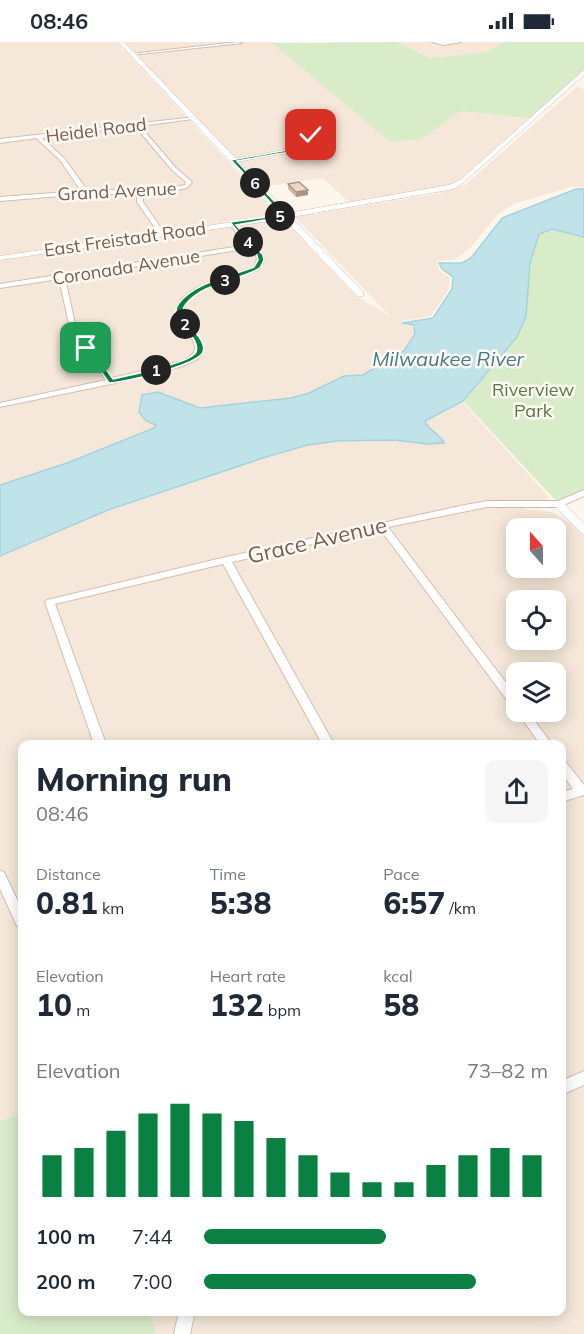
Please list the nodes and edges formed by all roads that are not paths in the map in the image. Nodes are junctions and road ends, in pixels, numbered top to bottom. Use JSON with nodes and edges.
{"nodes":[{"id":1,"x":121,"y":42,"type":"edge"},
{"id":2,"x":434,"y":42,"type":"edge"},
{"id":3,"x":459,"y":42,"type":"edge"},
{"id":4,"x":240,"y":43,"type":"edge"},
{"id":5,"x":132,"y":54,"type":"junction"},
{"id":6,"x":584,"y":72,"type":"edge"},
{"id":7,"x":193,"y":118,"type":"junction"},
{"id":8,"x":136,"y":125,"type":"junction"},
{"id":9,"x":311,"y":135,"type":"dead end"},
{"id":10,"x":38,"y":137,"type":"junction"},
{"id":11,"x":0,"y":141,"type":"edge"},
{"id":12,"x":233,"y":160,"type":"junction"},
{"id":13,"x":85,"y":192,"type":"junction"},
{"id":14,"x":140,"y":192,"type":"junction"},
{"id":15,"x":0,"y":199,"type":"edge"},
{"id":16,"x":285,"y":216,"type":"junction"},
{"id":17,"x":232,"y":224,"type":"junction"},
{"id":18,"x":162,"y":234,"type":"junction"},
{"id":19,"x":251,"y":246,"type":"junction"},
{"id":20,"x":0,"y":258,"type":"edge"},
{"id":21,"x":62,"y":277,"type":"junction"},
{"id":22,"x":0,"y":286,"type":"edge"},
{"id":23,"x":360,"y":294,"type":"dead end"},
{"id":24,"x":111,"y":382,"type":"junction"},
{"id":25,"x":0,"y":405,"type":"edge"},
{"id":26,"x":584,"y":494,"type":"edge"},
{"id":27,"x":560,"y":504,"type":"junction"},
{"id":28,"x":382,"y":525,"type":"junction"},
{"id":29,"x":584,"y":530,"type":"edge"},
{"id":30,"x":226,"y":560,"type":"junction"},
{"id":31,"x":506,"y":691,"type":"edge"},
{"id":32,"x":529,"y":722,"type":"edge"},
{"id":33,"x":99,"y":740,"type":"edge"},
{"id":34,"x":326,"y":740,"type":"edge"},
{"id":35,"x":543,"y":740,"type":"edge"},
{"id":36,"x":566,"y":770,"type":"edge"},
{"id":37,"x":582,"y":790,"type":"edge"},
{"id":38,"x":566,"y":795,"type":"edge"},
{"id":39,"x":0,"y":876,"type":"edge"},
{"id":40,"x":18,"y":914,"type":"edge"},
{"id":41,"x":584,"y":1078,"type":"edge"},
{"id":42,"x":566,"y":1086,"type":"edge"},
{"id":43,"x":186,"y":1316,"type":"edge"},
{"id":44,"x":182,"y":1334,"type":"edge"}],
"edges":[{"from":1,"to":5,"type":"street"},
{"from":2,"to":3,"type":"street"},
{"from":4,"to":5,"type":"street"},
{"from":5,"to":7,"type":"street"},
{"from":6,"to":16,"type":"street","name":"East Freistadt Road"},
{"from":7,"to":8,"type":"street","name":"Heidel Road"},
{"from":7,"to":12,"type":"street"},
{"from":8,"to":10,"type":"street","name":"Heidel Road"},
{"from":8,"to":14,"type":"street","name":"Grand Avenue"},
{"from":9,"to":12,"type":"street"},
{"from":10,"to":11,"type":"street","name":"Heidel Road"},
{"from":10,"to":13,"type":"street"},
{"from":12,"to":16,"type":"street"},
{"from":13,"to":14,"type":"street","name":"Grand Avenue"},
{"from":13,"to":15,"type":"street","name":"Grand Avenue"},
{"from":14,"to":18,"type":"street"},
{"from":16,"to":17,"type":"street","name":"East Freistadt Road"},
{"from":16,"to":23,"type":"street"},
{"from":17,"to":18,"type":"street","name":"East Freistadt Road"},
{"from":17,"to":19,"type":"street"},
{"from":18,"to":20,"type":"street","name":"East Freistadt Road"},
{"from":19,"to":21,"type":"street","name":"Coronada Avenue"},
{"from":19,"to":24,"type":"street"},
{"from":21,"to":22,"type":"street","name":"Coronada Avenue"},
{"from":21,"to":24,"type":"street"},
{"from":24,"to":25,"type":"street"},
{"from":26,"to":27,"type":"street","name":"Grace Avenue"},
{"from":27,"to":28,"type":"street","name":"Grace Avenue"},
{"from":27,"to":29,"type":"street"},
{"from":28,"to":30,"type":"street","name":"Grace Avenue"},
{"from":28,"to":31,"type":"street"},
{"from":30,"to":33,"type":"street","name":"Grace Avenue"},
{"from":30,"to":34,"type":"street"},
{"from":32,"to":35,"type":"street"},
{"from":36,"to":37,"type":"street"},
{"from":37,"to":38,"type":"street"},
{"from":39,"to":40,"type":"street"},
{"from":41,"to":42,"type":"street"},
{"from":43,"to":44,"type":"street"}]}
